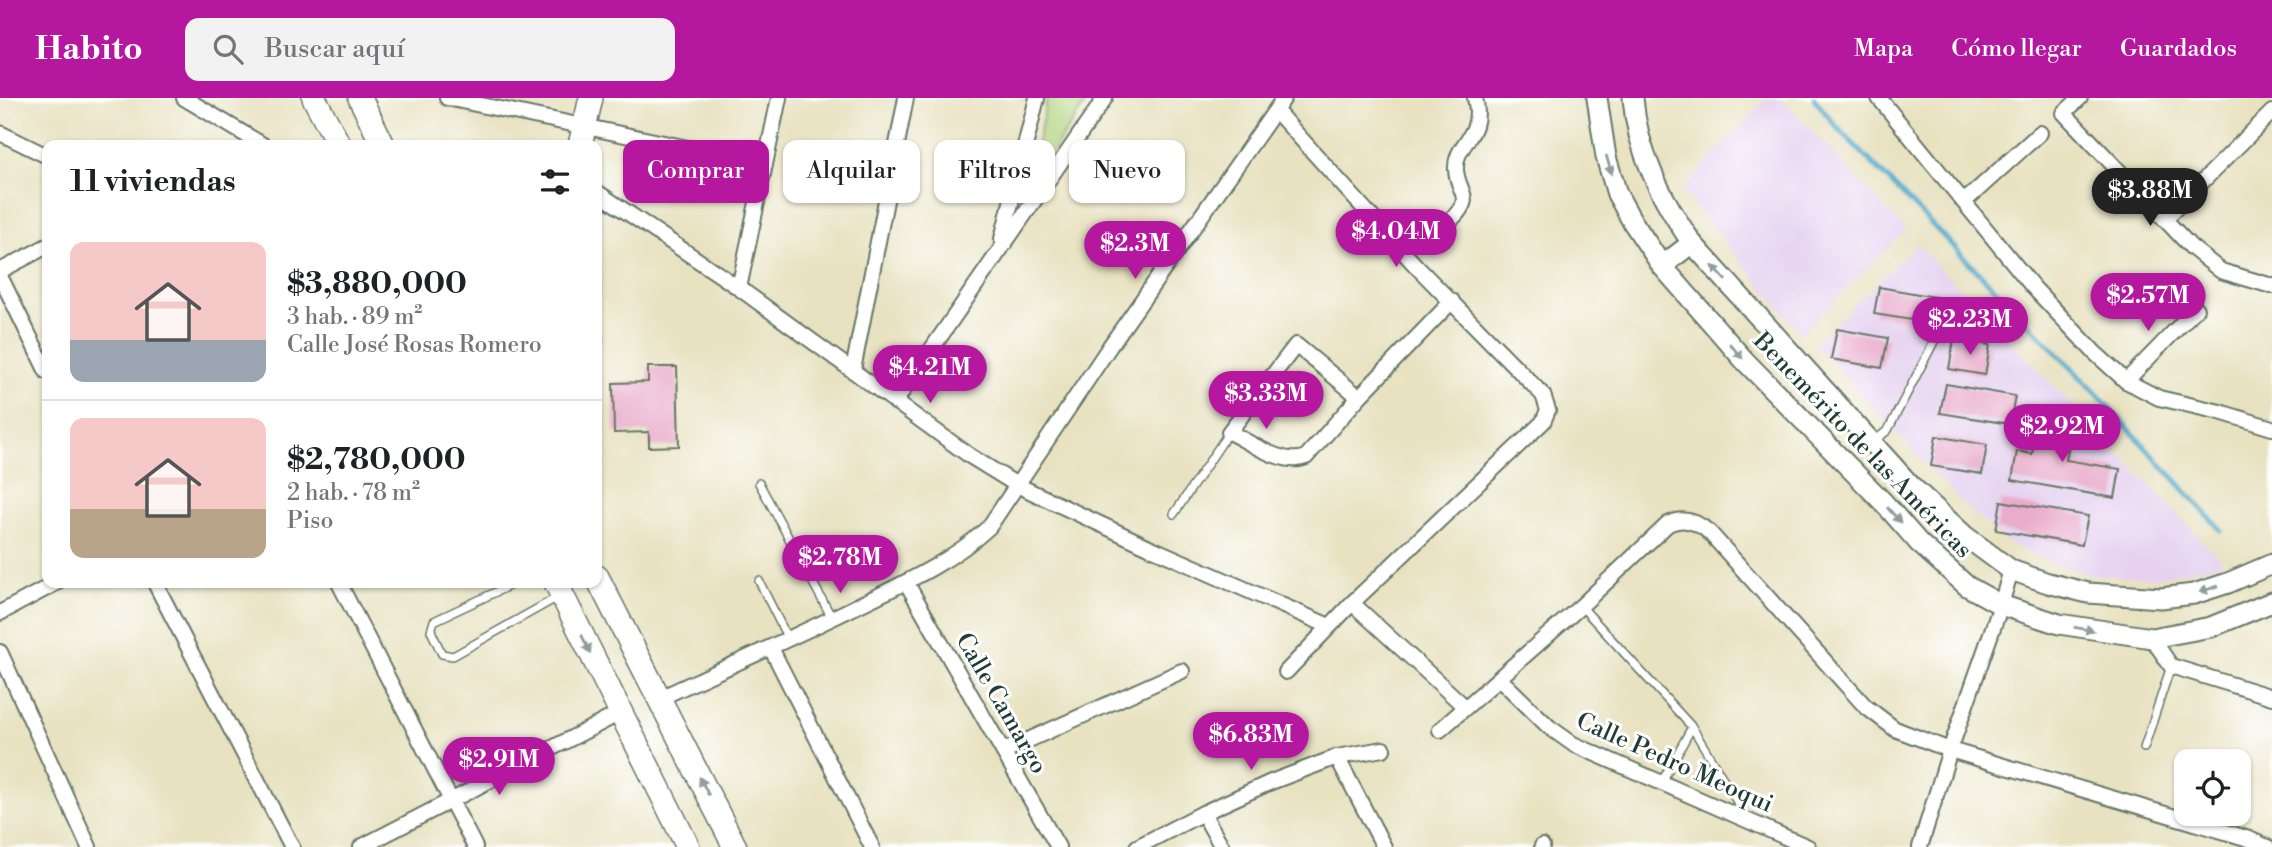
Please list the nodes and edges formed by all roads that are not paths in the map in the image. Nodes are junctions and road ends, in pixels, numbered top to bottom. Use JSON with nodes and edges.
{"nodes":[{"id":1,"x":184,"y":98,"type":"edge"},
{"id":2,"x":314,"y":98,"type":"edge"},
{"id":3,"x":359,"y":98,"type":"edge"},
{"id":4,"x":447,"y":98,"type":"edge"},
{"id":5,"x":591,"y":98,"type":"edge"},
{"id":6,"x":779,"y":98,"type":"edge"},
{"id":7,"x":906,"y":98,"type":"edge"},
{"id":8,"x":1037,"y":98,"type":"edge"},
{"id":9,"x":1105,"y":98,"type":"edge"},
{"id":10,"x":1284,"y":98,"type":"edge"},
{"id":11,"x":1475,"y":98,"type":"edge"},
{"id":12,"x":1597,"y":98,"type":"edge"},
{"id":13,"x":1633,"y":98,"type":"edge"},
{"id":14,"x":1879,"y":98,"type":"edge"},
{"id":15,"x":2080,"y":98,"type":"edge"},
{"id":16,"x":1276,"y":111,"type":"junction"},
{"id":17,"x":2272,"y":111,"type":"edge"},
{"id":18,"x":2256,"y":127,"type":"junction"},
{"id":19,"x":2272,"y":132,"type":"edge"},
{"id":20,"x":0,"y":133,"type":"edge"},
{"id":21,"x":2040,"y":133,"type":"dead end"},
{"id":22,"x":582,"y":136,"type":"edge"},
{"id":23,"x":255,"y":140,"type":"edge"},
{"id":24,"x":336,"y":140,"type":"edge"},
{"id":25,"x":380,"y":140,"type":"edge"},
{"id":26,"x":623,"y":142,"type":"edge"},
{"id":27,"x":769,"y":145,"type":"edge"},
{"id":28,"x":42,"y":154,"type":"edge"},
{"id":29,"x":602,"y":195,"type":"edge"},
{"id":30,"x":1965,"y":201,"type":"junction"},
{"id":31,"x":757,"y":203,"type":"edge"},
{"id":32,"x":1452,"y":219,"type":"dead end"},
{"id":33,"x":2165,"y":219,"type":"junction"},
{"id":34,"x":1692,"y":243,"type":"junction"},
{"id":35,"x":1000,"y":247,"type":"junction"},
{"id":36,"x":42,"y":249,"type":"edge"},
{"id":37,"x":1662,"y":266,"type":"junction"},
{"id":38,"x":0,"y":273,"type":"edge"},
{"id":39,"x":2272,"y":286,"type":"edge"},
{"id":40,"x":739,"y":288,"type":"junction"},
{"id":41,"x":1452,"y":301,"type":"junction"},
{"id":42,"x":2196,"y":309,"type":"dead end"},
{"id":43,"x":1936,"y":338,"type":"dead end"},
{"id":44,"x":42,"y":361,"type":"edge"},
{"id":45,"x":853,"y":370,"type":"junction"},
{"id":46,"x":2126,"y":381,"type":"junction"},
{"id":47,"x":1359,"y":397,"type":"junction"},
{"id":48,"x":895,"y":402,"type":"junction"},
{"id":49,"x":2272,"y":428,"type":"edge"},
{"id":50,"x":1229,"y":432,"type":"junction"},
{"id":51,"x":1872,"y":442,"type":"junction"},
{"id":52,"x":758,"y":483,"type":"dead end"},
{"id":53,"x":1017,"y":485,"type":"junction"},
{"id":54,"x":1174,"y":514,"type":"dead end"},
{"id":55,"x":2272,"y":564,"type":"edge"},
{"id":56,"x":2011,"y":570,"type":"junction"},
{"id":57,"x":759,"y":581,"type":"dead end"},
{"id":58,"x":906,"y":582,"type":"junction"},
{"id":59,"x":602,"y":587,"type":"edge"},
{"id":60,"x":47,"y":588,"type":"edge"},
{"id":61,"x":158,"y":588,"type":"edge"},
{"id":62,"x":341,"y":588,"type":"edge"},
{"id":63,"x":504,"y":588,"type":"edge"},
{"id":64,"x":559,"y":589,"type":"edge"},
{"id":65,"x":1352,"y":603,"type":"junction"},
{"id":66,"x":2272,"y":603,"type":"edge"},
{"id":67,"x":2001,"y":605,"type":"junction"},
{"id":68,"x":1581,"y":607,"type":"junction"},
{"id":69,"x":0,"y":613,"type":"edge"},
{"id":70,"x":832,"y":618,"type":"junction"},
{"id":71,"x":1329,"y":626,"type":"junction"},
{"id":72,"x":2152,"y":638,"type":"junction"},
{"id":73,"x":788,"y":640,"type":"junction"},
{"id":74,"x":771,"y":648,"type":"junction"},
{"id":75,"x":0,"y":652,"type":"edge"},
{"id":76,"x":2171,"y":666,"type":"junction"},
{"id":77,"x":1182,"y":671,"type":"dead end"},
{"id":78,"x":1286,"y":672,"type":"dead end"},
{"id":79,"x":1500,"y":679,"type":"junction"},
{"id":80,"x":2272,"y":697,"type":"edge"},
{"id":81,"x":660,"y":698,"type":"junction"},
{"id":82,"x":1465,"y":707,"type":"junction"},
{"id":83,"x":620,"y":713,"type":"junction"},
{"id":84,"x":1692,"y":727,"type":"junction"},
{"id":85,"x":1440,"y":730,"type":"dead end"},
{"id":86,"x":2144,"y":748,"type":"dead end"},
{"id":87,"x":1382,"y":749,"type":"dead end"},
{"id":88,"x":1950,"y":750,"type":"junction"},
{"id":89,"x":1004,"y":751,"type":"junction"},
{"id":90,"x":1337,"y":757,"type":"junction"},
{"id":91,"x":1661,"y":783,"type":"junction"},
{"id":92,"x":452,"y":802,"type":"junction"},
{"id":93,"x":1203,"y":813,"type":"junction"},
{"id":94,"x":1747,"y":820,"type":"junction"},
{"id":95,"x":89,"y":847,"type":"edge"},
{"id":96,"x":292,"y":847,"type":"edge"},
{"id":97,"x":361,"y":847,"type":"edge"},
{"id":98,"x":475,"y":847,"type":"edge"},
{"id":99,"x":688,"y":847,"type":"edge"},
{"id":100,"x":735,"y":847,"type":"edge"},
{"id":101,"x":872,"y":847,"type":"edge"},
{"id":102,"x":1058,"y":847,"type":"edge"},
{"id":103,"x":1137,"y":847,"type":"edge"},
{"id":104,"x":1222,"y":847,"type":"edge"},
{"id":105,"x":1384,"y":847,"type":"edge"},
{"id":106,"x":1808,"y":847,"type":"edge"},
{"id":107,"x":1920,"y":847,"type":"edge"},
{"id":108,"x":2267,"y":847,"type":"edge"}],
"edges":[{"from":1,"to":23,"type":"street"},
{"from":2,"to":24,"type":"main road"},
{"from":3,"to":25,"type":"main road"},
{"from":4,"to":22,"type":"street"},
{"from":5,"to":22,"type":"main road"},
{"from":6,"to":27,"type":"street"},
{"from":7,"to":45,"type":"street"},
{"from":8,"to":35,"type":"street"},
{"from":9,"to":35,"type":"street"},
{"from":10,"to":16,"type":"street"},
{"from":11,"to":32,"type":"street"},
{"from":12,"to":37,"type":"street","name":"Benemérito de las Américas","one_way":true},
{"from":13,"to":34,"type":"street","name":"Benemérito de las Américas"},
{"from":14,"to":30,"type":"street"},
{"from":15,"to":33,"type":"street"},
{"from":16,"to":41,"type":"street"},
{"from":16,"to":53,"type":"street"},
{"from":17,"to":18,"type":"street"},
{"from":18,"to":19,"type":"street"},
{"from":18,"to":33,"type":"street"},
{"from":20,"to":28,"type":"street"},
{"from":21,"to":30,"type":"street"},
{"from":22,"to":26,"type":"street"},
{"from":29,"to":40,"type":"street"},
{"from":30,"to":46,"type":"street"},
{"from":31,"to":40,"type":"street"},
{"from":33,"to":39,"type":"street"},
{"from":34,"to":37,"type":"street"},
{"from":51,"to":34,"type":"street","name":"Benemérito de las Américas","one_way":true},
{"from":35,"to":48,"type":"street"},
{"from":36,"to":38,"type":"street"},
{"from":37,"to":67,"type":"street","name":"Benemérito de las Américas","one_way":true},
{"from":38,"to":44,"type":"street"},
{"from":40,"to":45,"type":"street"},
{"from":41,"to":47,"type":"street"},
{"from":41,"to":65,"type":"street"},
{"from":42,"to":46,"type":"street"},
{"from":43,"to":51,"type":"lane"},
{"from":45,"to":48,"type":"street"},
{"from":46,"to":49,"type":"street"},
{"from":47,"to":50,"type":"street"},
{"from":47,"to":50,"type":"street"},
{"from":48,"to":53,"type":"street"},
{"from":50,"to":54,"type":"lane"},
{"from":51,"to":56,"type":"street","name":"Benemérito de las Américas"},
{"from":52,"to":70,"type":"lane"},
{"from":53,"to":58,"type":"street"},
{"from":53,"to":71,"type":"street"},
{"from":55,"to":56,"type":"street","name":"Benemérito de las Américas","one_way":true},
{"from":56,"to":67,"type":"street"},
{"from":57,"to":73,"type":"lane"},
{"from":58,"to":70,"type":"street"},
{"from":58,"to":89,"type":"street","name":"Calle Camargo"},
{"from":59,"to":81,"type":"main road"},
{"from":60,"to":69,"type":"street"},
{"from":61,"to":96,"type":"street"},
{"from":62,"to":92,"type":"street"},
{"from":63,"to":64,"type":"lane"},
{"from":64,"to":83,"type":"main road","one_way":true},
{"from":65,"to":71,"type":"street"},
{"from":65,"to":82,"type":"street"},
{"from":66,"to":72,"type":"street","name":"Benemérito de las Américas"},
{"from":67,"to":72,"type":"street","name":"Benemérito de las Américas","one_way":true},
{"from":67,"to":88,"type":"street"},
{"from":68,"to":79,"type":"street"},
{"from":68,"to":84,"type":"lane"},
{"from":68,"to":88,"type":"street"},
{"from":70,"to":73,"type":"street"},
{"from":71,"to":78,"type":"street"},
{"from":72,"to":76,"type":"street"},
{"from":73,"to":74,"type":"street"},
{"from":74,"to":81,"type":"street"},
{"from":74,"to":101,"type":"street"},
{"from":75,"to":95,"type":"street"},
{"from":76,"to":80,"type":"street"},
{"from":76,"to":86,"type":"lane"},
{"from":77,"to":89,"type":"street"},
{"from":79,"to":82,"type":"street"},
{"from":79,"to":91,"type":"street","name":"Calle Pedro Meoqui"},
{"from":100,"to":81,"type":"main road","one_way":true},
{"from":82,"to":85,"type":"street"},
{"from":83,"to":92,"type":"street"},
{"from":83,"to":99,"type":"main road"},
{"from":84,"to":91,"type":"lane"},
{"from":84,"to":94,"type":"lane"},
{"from":87,"to":90,"type":"street"},
{"from":88,"to":107,"type":"street"},
{"from":88,"to":108,"type":"street"},
{"from":89,"to":102,"type":"street","name":"Calle Camargo"},
{"from":90,"to":93,"type":"street"},
{"from":90,"to":105,"type":"street"},
{"from":91,"to":94,"type":"street","name":"Calle Pedro Meoqui"},
{"from":92,"to":97,"type":"street"},
{"from":92,"to":98,"type":"street"},
{"from":93,"to":103,"type":"street"},
{"from":93,"to":104,"type":"street"},
{"from":94,"to":106,"type":"street","name":"Calle Pedro Meoqui"}]}
